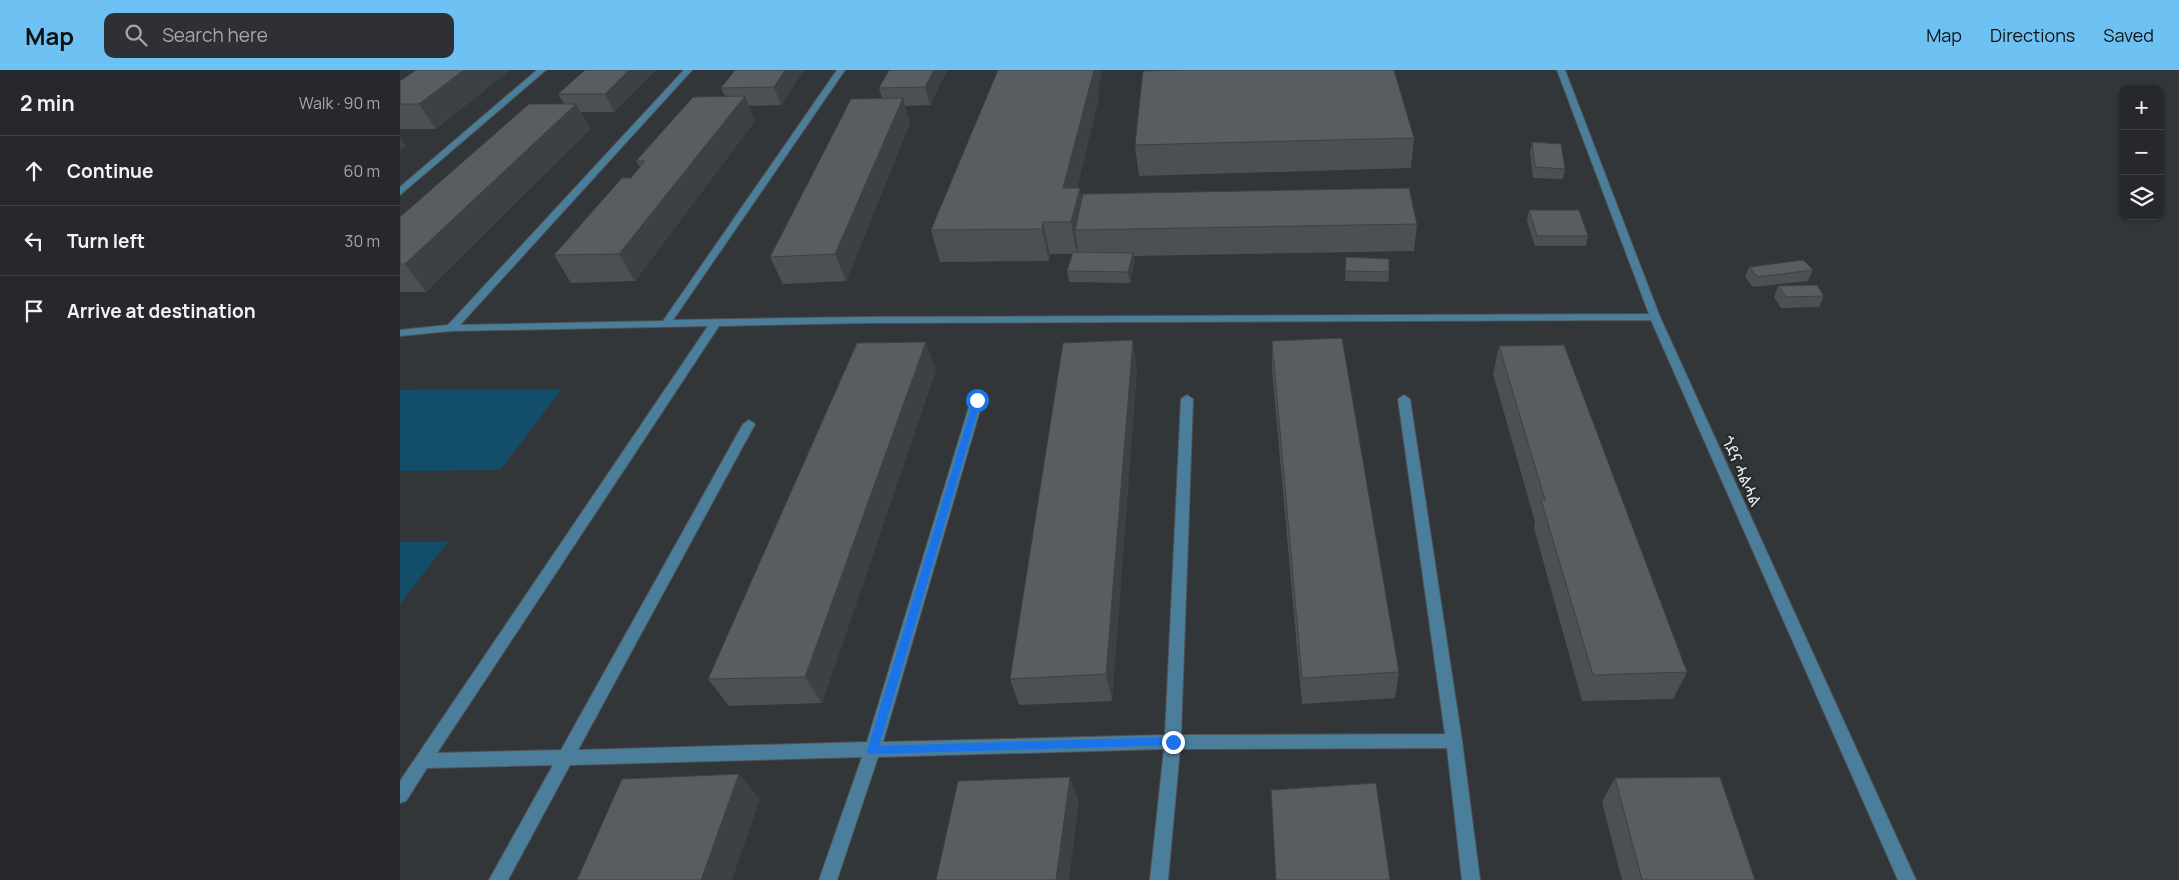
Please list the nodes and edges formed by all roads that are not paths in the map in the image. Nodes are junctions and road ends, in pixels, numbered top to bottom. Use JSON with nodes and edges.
{"nodes":[{"id":1,"x":542,"y":70,"type":"edge"},
{"id":2,"x":688,"y":70,"type":"edge"},
{"id":3,"x":842,"y":70,"type":"edge"},
{"id":4,"x":1561,"y":70,"type":"edge"},
{"id":5,"x":400,"y":192,"type":"edge"},
{"id":6,"x":1655,"y":316,"type":"junction"},
{"id":7,"x":716,"y":323,"type":"junction"},
{"id":8,"x":666,"y":325,"type":"junction"},
{"id":9,"x":451,"y":328,"type":"junction"},
{"id":10,"x":400,"y":333,"type":"edge"},
{"id":11,"x":1186,"y":399,"type":"dead end"},
{"id":12,"x":1404,"y":399,"type":"dead end"},
{"id":13,"x":977,"y":400,"type":"dead end"},
{"id":14,"x":749,"y":424,"type":"dead end"},
{"id":15,"x":1454,"y":741,"type":"junction"},
{"id":16,"x":1173,"y":742,"type":"junction"},
{"id":17,"x":872,"y":751,"type":"junction"},
{"id":18,"x":567,"y":758,"type":"junction"},
{"id":19,"x":422,"y":761,"type":"junction"},
{"id":20,"x":400,"y":795,"type":"edge"},
{"id":21,"x":498,"y":880,"type":"edge"},
{"id":22,"x":828,"y":880,"type":"edge"},
{"id":23,"x":1159,"y":880,"type":"edge"},
{"id":24,"x":1471,"y":880,"type":"edge"},
{"id":25,"x":1907,"y":880,"type":"edge"}],
"edges":[{"from":1,"to":5,"type":"street"},
{"from":2,"to":9,"type":"street"},
{"from":3,"to":8,"type":"street"},
{"from":4,"to":6,"type":"street","name":"ጎደና ሓልሓል"},
{"from":6,"to":7,"type":"street"},
{"from":6,"to":25,"type":"street","name":"ጎደና ሓልሓል"},
{"from":7,"to":8,"type":"street"},
{"from":7,"to":19,"type":"street"},
{"from":8,"to":9,"type":"street"},
{"from":9,"to":10,"type":"street"},
{"from":11,"to":16,"type":"street"},
{"from":12,"to":15,"type":"street"},
{"from":13,"to":17,"type":"street"},
{"from":14,"to":18,"type":"street"},
{"from":15,"to":16,"type":"street"},
{"from":15,"to":24,"type":"street"},
{"from":16,"to":17,"type":"street"},
{"from":16,"to":23,"type":"street"},
{"from":17,"to":18,"type":"street"},
{"from":17,"to":22,"type":"street"},
{"from":18,"to":19,"type":"street"},
{"from":18,"to":21,"type":"street"},
{"from":19,"to":20,"type":"street"}]}
